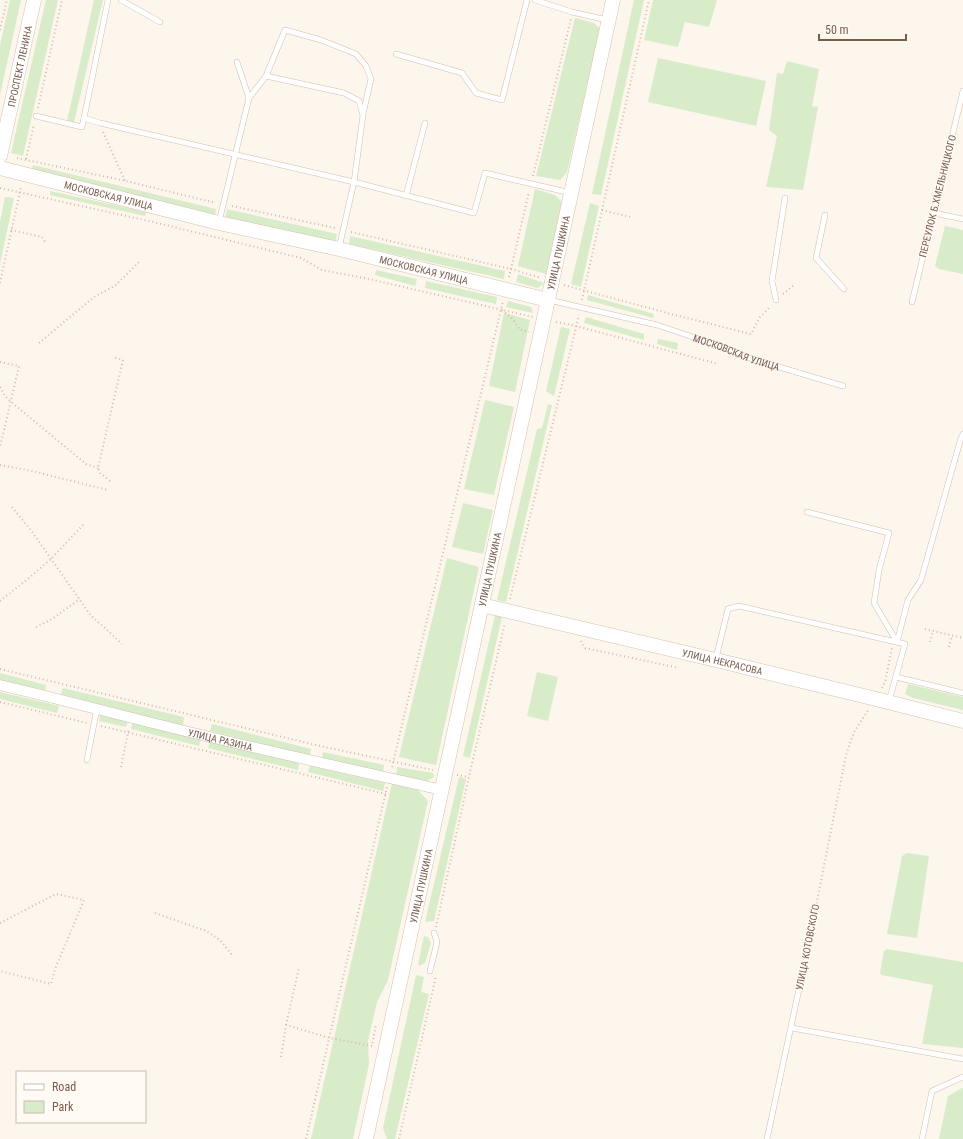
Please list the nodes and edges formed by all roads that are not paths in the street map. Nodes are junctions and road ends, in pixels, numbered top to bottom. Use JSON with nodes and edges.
{"nodes":[{"id":1,"x":34,"y":0,"type":"edge"},
{"id":2,"x":108,"y":0,"type":"edge"},
{"id":3,"x":121,"y":0,"type":"edge"},
{"id":4,"x":526,"y":0,"type":"edge"},
{"id":5,"x":534,"y":0,"type":"edge"},
{"id":6,"x":614,"y":0,"type":"edge"},
{"id":7,"x":609,"y":21,"type":"junction"},
{"id":8,"x":160,"y":22,"type":"dead end"},
{"id":9,"x":396,"y":54,"type":"dead end"},
{"id":10,"x":237,"y":62,"type":"dead end"},
{"id":11,"x":266,"y":76,"type":"junction"},
{"id":12,"x":963,"y":91,"type":"edge"},
{"id":13,"x":249,"y":98,"type":"junction"},
{"id":14,"x":363,"y":115,"type":"junction"},
{"id":15,"x":36,"y":116,"type":"road end"},
{"id":16,"x":84,"y":118,"type":"junction"},
{"id":17,"x":425,"y":123,"type":"dead end"},
{"id":18,"x":235,"y":155,"type":"junction"},
{"id":19,"x":0,"y":156,"type":"edge"},
{"id":20,"x":0,"y":168,"type":"edge"},
{"id":21,"x":354,"y":182,"type":"junction"},
{"id":22,"x":572,"y":193,"type":"junction"},
{"id":23,"x":406,"y":196,"type":"junction"},
{"id":24,"x":785,"y":198,"type":"dead end"},
{"id":25,"x":934,"y":213,"type":"junction"},
{"id":26,"x":824,"y":215,"type":"dead end"},
{"id":27,"x":963,"y":219,"type":"edge"},
{"id":28,"x":219,"y":222,"type":"junction"},
{"id":29,"x":339,"y":249,"type":"junction"},
{"id":30,"x":844,"y":289,"type":"dead end"},
{"id":31,"x":548,"y":300,"type":"junction"},
{"id":32,"x":776,"y":300,"type":"road end"},
{"id":33,"x":912,"y":302,"type":"dead end"},
{"id":34,"x":843,"y":386,"type":"dead end"},
{"id":35,"x":963,"y":434,"type":"edge"},
{"id":36,"x":807,"y":512,"type":"dead end"},
{"id":37,"x":482,"y":605,"type":"junction"},
{"id":38,"x":895,"y":642,"type":"junction"},
{"id":39,"x":716,"y":660,"type":"junction"},
{"id":40,"x":896,"y":677,"type":"junction"},
{"id":41,"x":0,"y":685,"type":"edge"},
{"id":42,"x":963,"y":693,"type":"edge"},
{"id":43,"x":882,"y":700,"type":"junction"},
{"id":44,"x":97,"y":708,"type":"junction"},
{"id":45,"x":963,"y":721,"type":"edge"},
{"id":46,"x":87,"y":760,"type":"dead end"},
{"id":47,"x":442,"y":790,"type":"junction"},
{"id":48,"x":434,"y":933,"type":"road end"},
{"id":49,"x":430,"y":971,"type":"dead end"},
{"id":50,"x":799,"y":989,"type":"road end"},
{"id":51,"x":792,"y":1028,"type":"junction"},
{"id":52,"x":963,"y":1059,"type":"edge"},
{"id":53,"x":963,"y":1077,"type":"edge"},
{"id":54,"x":366,"y":1139,"type":"edge"},
{"id":55,"x":767,"y":1139,"type":"edge"},
{"id":56,"x":922,"y":1139,"type":"edge"}],
"edges":[{"from":1,"to":19,"type":"street","name":"ПРОСПЕКТ ЛЕНИНА"},
{"from":2,"to":16,"type":"lane"},
{"from":3,"to":8,"type":"lane"},
{"from":4,"to":9,"type":"lane"},
{"from":5,"to":7,"type":"lane"},
{"from":6,"to":7,"type":"street","name":"УЛИЦА ПУШКИНА"},
{"from":7,"to":22,"type":"street","name":"УЛИЦА ПУШКИНА"},
{"from":10,"to":13,"type":"lane"},
{"from":11,"to":13,"type":"lane"},
{"from":11,"to":14,"type":"lane"},
{"from":11,"to":14,"type":"lane"},
{"from":12,"to":25,"type":"lane","name":"ПЕРЕУЛОК Б.ХМЕЛЬНИЦКОГО"},
{"from":13,"to":18,"type":"lane"},
{"from":14,"to":21,"type":"lane"},
{"from":15,"to":16,"type":"lane"},
{"from":16,"to":18,"type":"lane"},
{"from":17,"to":23,"type":"lane"},
{"from":18,"to":21,"type":"lane"},
{"from":18,"to":28,"type":"lane"},
{"from":20,"to":28,"type":"street","name":"МОСКОВСКАЯ УЛИЦА"},
{"from":21,"to":23,"type":"lane"},
{"from":21,"to":29,"type":"lane"},
{"from":22,"to":23,"type":"lane"},
{"from":22,"to":31,"type":"street","name":"УЛИЦА ПУШКИНА"},
{"from":24,"to":32,"type":"lane"},
{"from":25,"to":27,"type":"lane"},
{"from":25,"to":33,"type":"lane","name":"ПЕРЕУЛОК Б.ХМЕЛЬНИЦКОГО"},
{"from":26,"to":30,"type":"lane"},
{"from":28,"to":29,"type":"street","name":"МОСКОВСКАЯ УЛИЦА"},
{"from":29,"to":31,"type":"street","name":"МОСКОВСКАЯ УЛИЦА"},
{"from":31,"to":34,"type":"lane","name":"МОСКОВСКАЯ УЛИЦА"},
{"from":31,"to":37,"type":"street","name":"УЛИЦА ПУШКИНА"},
{"from":35,"to":38,"type":"lane"},
{"from":36,"to":38,"type":"lane"},
{"from":37,"to":39,"type":"street","name":"УЛИЦА НЕКРАСОВА"},
{"from":37,"to":47,"type":"street","name":"УЛИЦА ПУШКИНА"},
{"from":38,"to":39,"type":"lane"},
{"from":38,"to":40,"type":"lane"},
{"from":39,"to":43,"type":"street","name":"УЛИЦА НЕКРАСОВА"},
{"from":40,"to":42,"type":"lane"},
{"from":40,"to":43,"type":"lane"},
{"from":41,"to":44,"type":"street","name":"УЛИЦА РАЗИНА"},
{"from":43,"to":45,"type":"street","name":"УЛИЦА НЕКРАСОВА"},
{"from":44,"to":46,"type":"lane"},
{"from":44,"to":47,"type":"street","name":"УЛИЦА РАЗИНА"},
{"from":47,"to":54,"type":"street","name":"УЛИЦА ПУШКИНА"},
{"from":48,"to":49,"type":"lane"},
{"from":50,"to":51,"type":"lane","name":"УЛИЦА КОТОВСКОГО"},
{"from":51,"to":52,"type":"lane"},
{"from":51,"to":55,"type":"lane","name":"УЛИЦА КОТОВСКОГО"},
{"from":53,"to":56,"type":"lane"}]}
